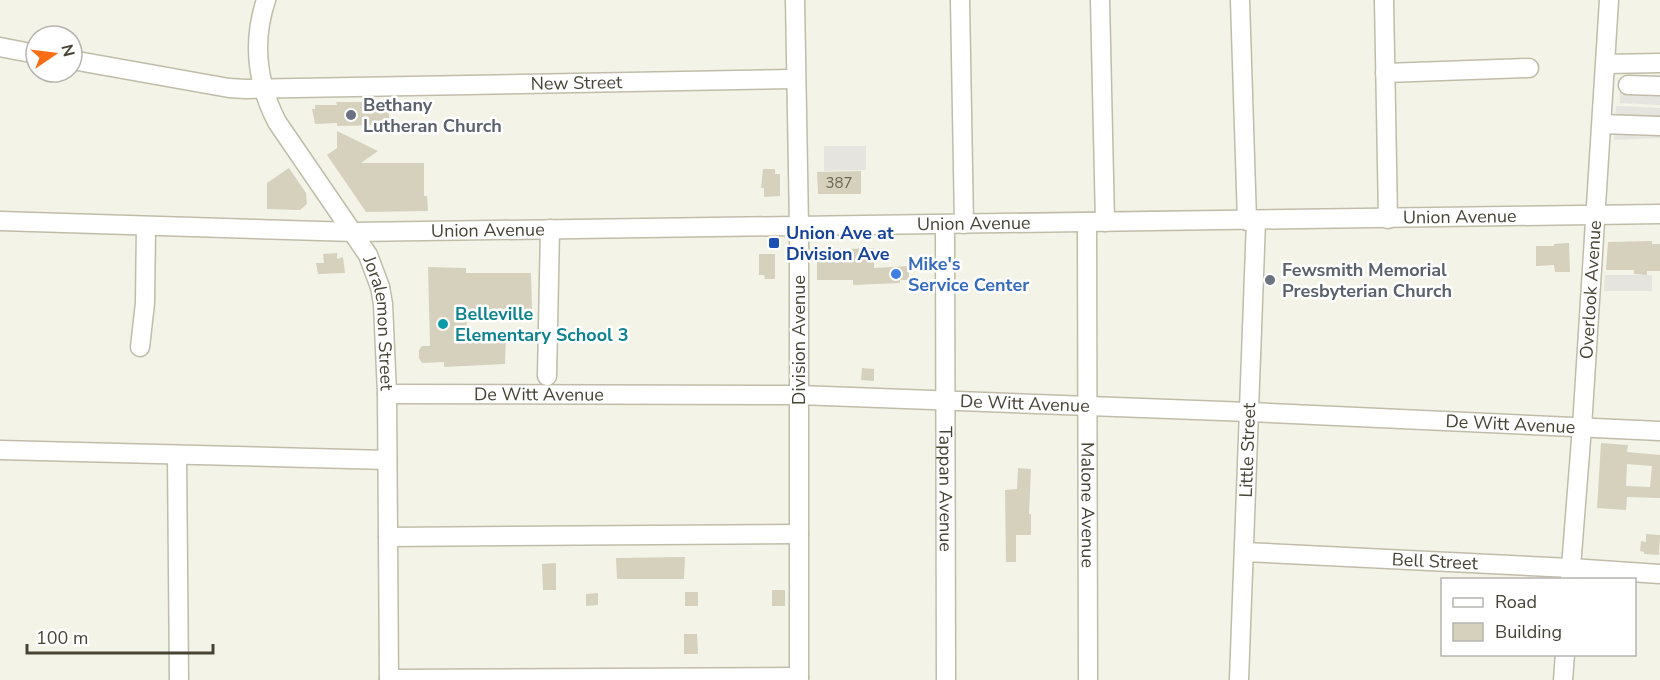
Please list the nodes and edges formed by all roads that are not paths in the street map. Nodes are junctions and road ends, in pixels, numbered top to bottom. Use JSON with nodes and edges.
{"nodes":[{"id":1,"x":266,"y":0,"type":"edge"},
{"id":2,"x":795,"y":0,"type":"edge"},
{"id":3,"x":960,"y":0,"type":"edge"},
{"id":4,"x":1100,"y":0,"type":"edge"},
{"id":5,"x":1240,"y":0,"type":"edge"},
{"id":6,"x":1384,"y":0,"type":"edge"},
{"id":7,"x":1609,"y":0,"type":"edge"},
{"id":8,"x":0,"y":47,"type":"edge"},
{"id":9,"x":24,"y":52,"type":"edge"},
{"id":10,"x":84,"y":62,"type":"edge"},
{"id":11,"x":1656,"y":63,"type":"edge"},
{"id":12,"x":1606,"y":64,"type":"junction"},
{"id":13,"x":1529,"y":68,"type":"dead end"},
{"id":14,"x":1385,"y":73,"type":"junction"},
{"id":15,"x":795,"y":79,"type":"junction"},
{"id":16,"x":1628,"y":85,"type":"dead end"},
{"id":17,"x":1655,"y":86,"type":"edge"},
{"id":18,"x":263,"y":89,"type":"junction"},
{"id":19,"x":1602,"y":124,"type":"junction"},
{"id":20,"x":1660,"y":126,"type":"edge"},
{"id":21,"x":1660,"y":214,"type":"edge"},
{"id":22,"x":1596,"y":215,"type":"junction"},
{"id":23,"x":1388,"y":219,"type":"junction"},
{"id":24,"x":0,"y":221,"type":"edge"},
{"id":25,"x":1251,"y":221,"type":"junction"},
{"id":26,"x":1096,"y":223,"type":"junction"},
{"id":27,"x":964,"y":224,"type":"junction"},
{"id":28,"x":945,"y":225,"type":"junction"},
{"id":29,"x":146,"y":226,"type":"junction"},
{"id":30,"x":799,"y":226,"type":"junction"},
{"id":31,"x":550,"y":229,"type":"junction"},
{"id":32,"x":354,"y":232,"type":"junction"},
{"id":33,"x":140,"y":347,"type":"dead end"},
{"id":34,"x":547,"y":375,"type":"dead end"},
{"id":35,"x":387,"y":394,"type":"junction"},
{"id":36,"x":799,"y":395,"type":"junction"},
{"id":37,"x":944,"y":400,"type":"junction"},
{"id":38,"x":1088,"y":406,"type":"junction"},
{"id":39,"x":1249,"y":412,"type":"junction"},
{"id":40,"x":1582,"y":427,"type":"junction"},
{"id":41,"x":1660,"y":431,"type":"edge"},
{"id":42,"x":0,"y":450,"type":"edge"},
{"id":43,"x":177,"y":454,"type":"junction"},
{"id":44,"x":387,"y":460,"type":"junction"},
{"id":45,"x":799,"y":534,"type":"junction"},
{"id":46,"x":388,"y":537,"type":"junction"},
{"id":47,"x":1245,"y":552,"type":"junction"},
{"id":48,"x":1570,"y":574,"type":"edge"},
{"id":49,"x":1660,"y":574,"type":"edge"},
{"id":50,"x":1565,"y":656,"type":"edge"},
{"id":51,"x":799,"y":678,"type":"edge"},
{"id":52,"x":179,"y":680,"type":"edge"},
{"id":53,"x":389,"y":680,"type":"edge"},
{"id":54,"x":946,"y":680,"type":"edge"},
{"id":55,"x":1088,"y":680,"type":"edge"},
{"id":56,"x":1239,"y":680,"type":"edge"},
{"id":57,"x":1563,"y":680,"type":"edge"}],
"edges":[{"from":1,"to":18,"type":"street","name":"Joralemon Street"},
{"from":2,"to":15,"type":"street","name":"Division Avenue"},
{"from":3,"to":27,"type":"street"},
{"from":4,"to":26,"type":"street","name":"Malone Avenue"},
{"from":5,"to":25,"type":"street","name":"Little Street"},
{"from":6,"to":14,"type":"street"},
{"from":7,"to":12,"type":"street","name":"Overlook Avenue"},
{"from":8,"to":9,"type":"street"},
{"from":10,"to":18,"type":"street","name":"New Street"},
{"from":11,"to":12,"type":"street"},
{"from":11,"to":17,"type":"street"},
{"from":12,"to":19,"type":"street","name":"Overlook Avenue"},
{"from":13,"to":14,"type":"street"},
{"from":14,"to":23,"type":"street"},
{"from":15,"to":18,"type":"street","name":"New Street"},
{"from":15,"to":30,"type":"street","name":"Division Avenue"},
{"from":16,"to":17,"type":"street"},
{"from":18,"to":32,"type":"street","name":"Joralemon Street"},
{"from":19,"to":20,"type":"street"},
{"from":19,"to":22,"type":"street","name":"Overlook Avenue"},
{"from":21,"to":22,"type":"street","name":"Union Avenue"},
{"from":22,"to":23,"type":"street","name":"Union Avenue"},
{"from":22,"to":40,"type":"street","name":"Overlook Avenue"},
{"from":23,"to":25,"type":"street","name":"Union Avenue"},
{"from":24,"to":29,"type":"street","name":"Union Avenue"},
{"from":25,"to":26,"type":"street","name":"Union Avenue"},
{"from":25,"to":39,"type":"street","name":"Little Street"},
{"from":26,"to":27,"type":"street","name":"Union Avenue"},
{"from":26,"to":38,"type":"street","name":"Malone Avenue"},
{"from":27,"to":28,"type":"street","name":"Union Avenue"},
{"from":28,"to":30,"type":"street","name":"Union Avenue"},
{"from":28,"to":37,"type":"street","name":"Tappan Avenue"},
{"from":29,"to":32,"type":"street","name":"Union Avenue"},
{"from":29,"to":33,"type":"street"},
{"from":30,"to":31,"type":"street","name":"Union Avenue"},
{"from":30,"to":36,"type":"street","name":"Division Avenue"},
{"from":31,"to":32,"type":"street","name":"Union Avenue"},
{"from":31,"to":34,"type":"street"},
{"from":32,"to":35,"type":"street","name":"Joralemon Street"},
{"from":35,"to":36,"type":"street","name":"De Witt Avenue"},
{"from":35,"to":44,"type":"street","name":"Joralemon Street"},
{"from":36,"to":37,"type":"street","name":"De Witt Avenue"},
{"from":36,"to":45,"type":"street","name":"Division Avenue"},
{"from":37,"to":38,"type":"street","name":"De Witt Avenue"},
{"from":37,"to":54,"type":"street","name":"Tappan Avenue"},
{"from":38,"to":39,"type":"street","name":"De Witt Avenue"},
{"from":38,"to":55,"type":"street","name":"Malone Avenue"},
{"from":39,"to":40,"type":"street","name":"De Witt Avenue"},
{"from":39,"to":47,"type":"street","name":"Little Street"},
{"from":40,"to":41,"type":"street","name":"De Witt Avenue"},
{"from":40,"to":48,"type":"street","name":"Overlook Avenue"},
{"from":42,"to":43,"type":"street"},
{"from":43,"to":44,"type":"street"},
{"from":43,"to":52,"type":"street"},
{"from":44,"to":46,"type":"street","name":"Joralemon Street"},
{"from":45,"to":46,"type":"street"},
{"from":45,"to":51,"type":"street","name":"Division Avenue"},
{"from":46,"to":53,"type":"street","name":"Joralemon Street"},
{"from":47,"to":48,"type":"street","name":"Bell Street"},
{"from":47,"to":56,"type":"street","name":"Little Street"},
{"from":48,"to":49,"type":"street","name":"Bell Street"},
{"from":50,"to":57,"type":"street"},
{"from":51,"to":53,"type":"street"}]}
